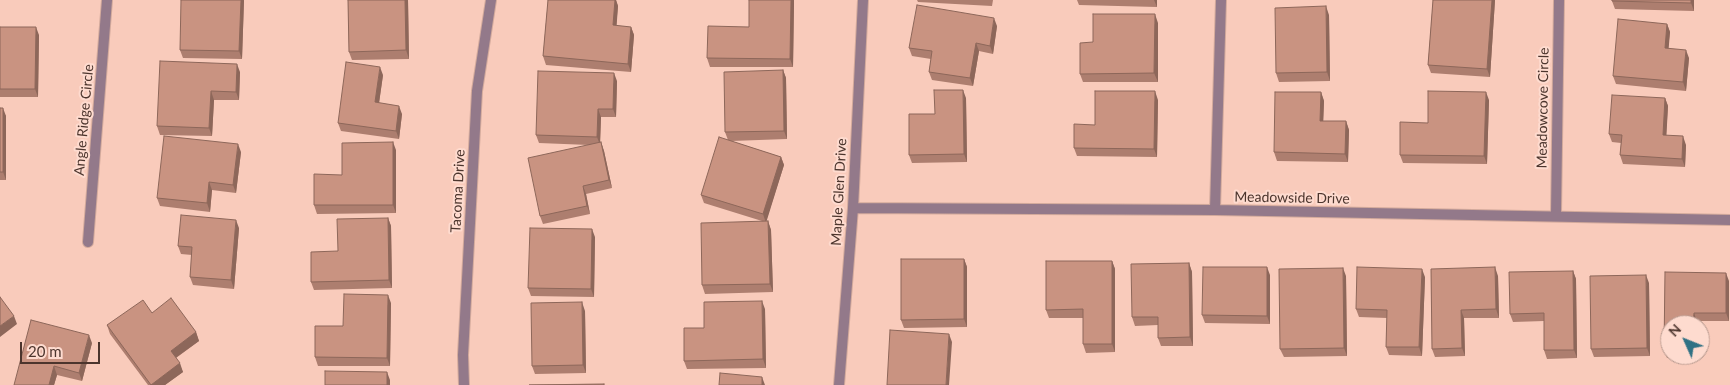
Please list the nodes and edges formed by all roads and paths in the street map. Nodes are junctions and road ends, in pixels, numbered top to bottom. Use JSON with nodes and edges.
{"nodes":[{"id":1,"x":107,"y":0,"type":"edge"},
{"id":2,"x":492,"y":0,"type":"edge"},
{"id":3,"x":863,"y":0,"type":"edge"},
{"id":4,"x":1221,"y":0,"type":"edge"},
{"id":5,"x":1559,"y":0,"type":"edge"},
{"id":6,"x":853,"y":208,"type":"junction"},
{"id":7,"x":1215,"y":210,"type":"junction"},
{"id":8,"x":1556,"y":216,"type":"junction"},
{"id":9,"x":1730,"y":220,"type":"edge"},
{"id":10,"x":88,"y":242,"type":"dead end"},
{"id":11,"x":464,"y":385,"type":"edge"},
{"id":12,"x":840,"y":385,"type":"edge"}],
"edges":[{"from":1,"to":10,"type":"street","name":"Angle Ridge Circle"},
{"from":2,"to":11,"type":"street","name":"Tacoma Drive"},
{"from":3,"to":6,"type":"street","name":"Maple Glen Drive"},
{"from":4,"to":7,"type":"street"},
{"from":5,"to":8,"type":"street","name":"Meadowcove Circle"},
{"from":6,"to":7,"type":"street","name":"Meadowside Drive"},
{"from":6,"to":12,"type":"street","name":"Maple Glen Drive"},
{"from":7,"to":8,"type":"street","name":"Meadowside Drive"},
{"from":8,"to":9,"type":"street","name":"Meadowside Drive"}]}
